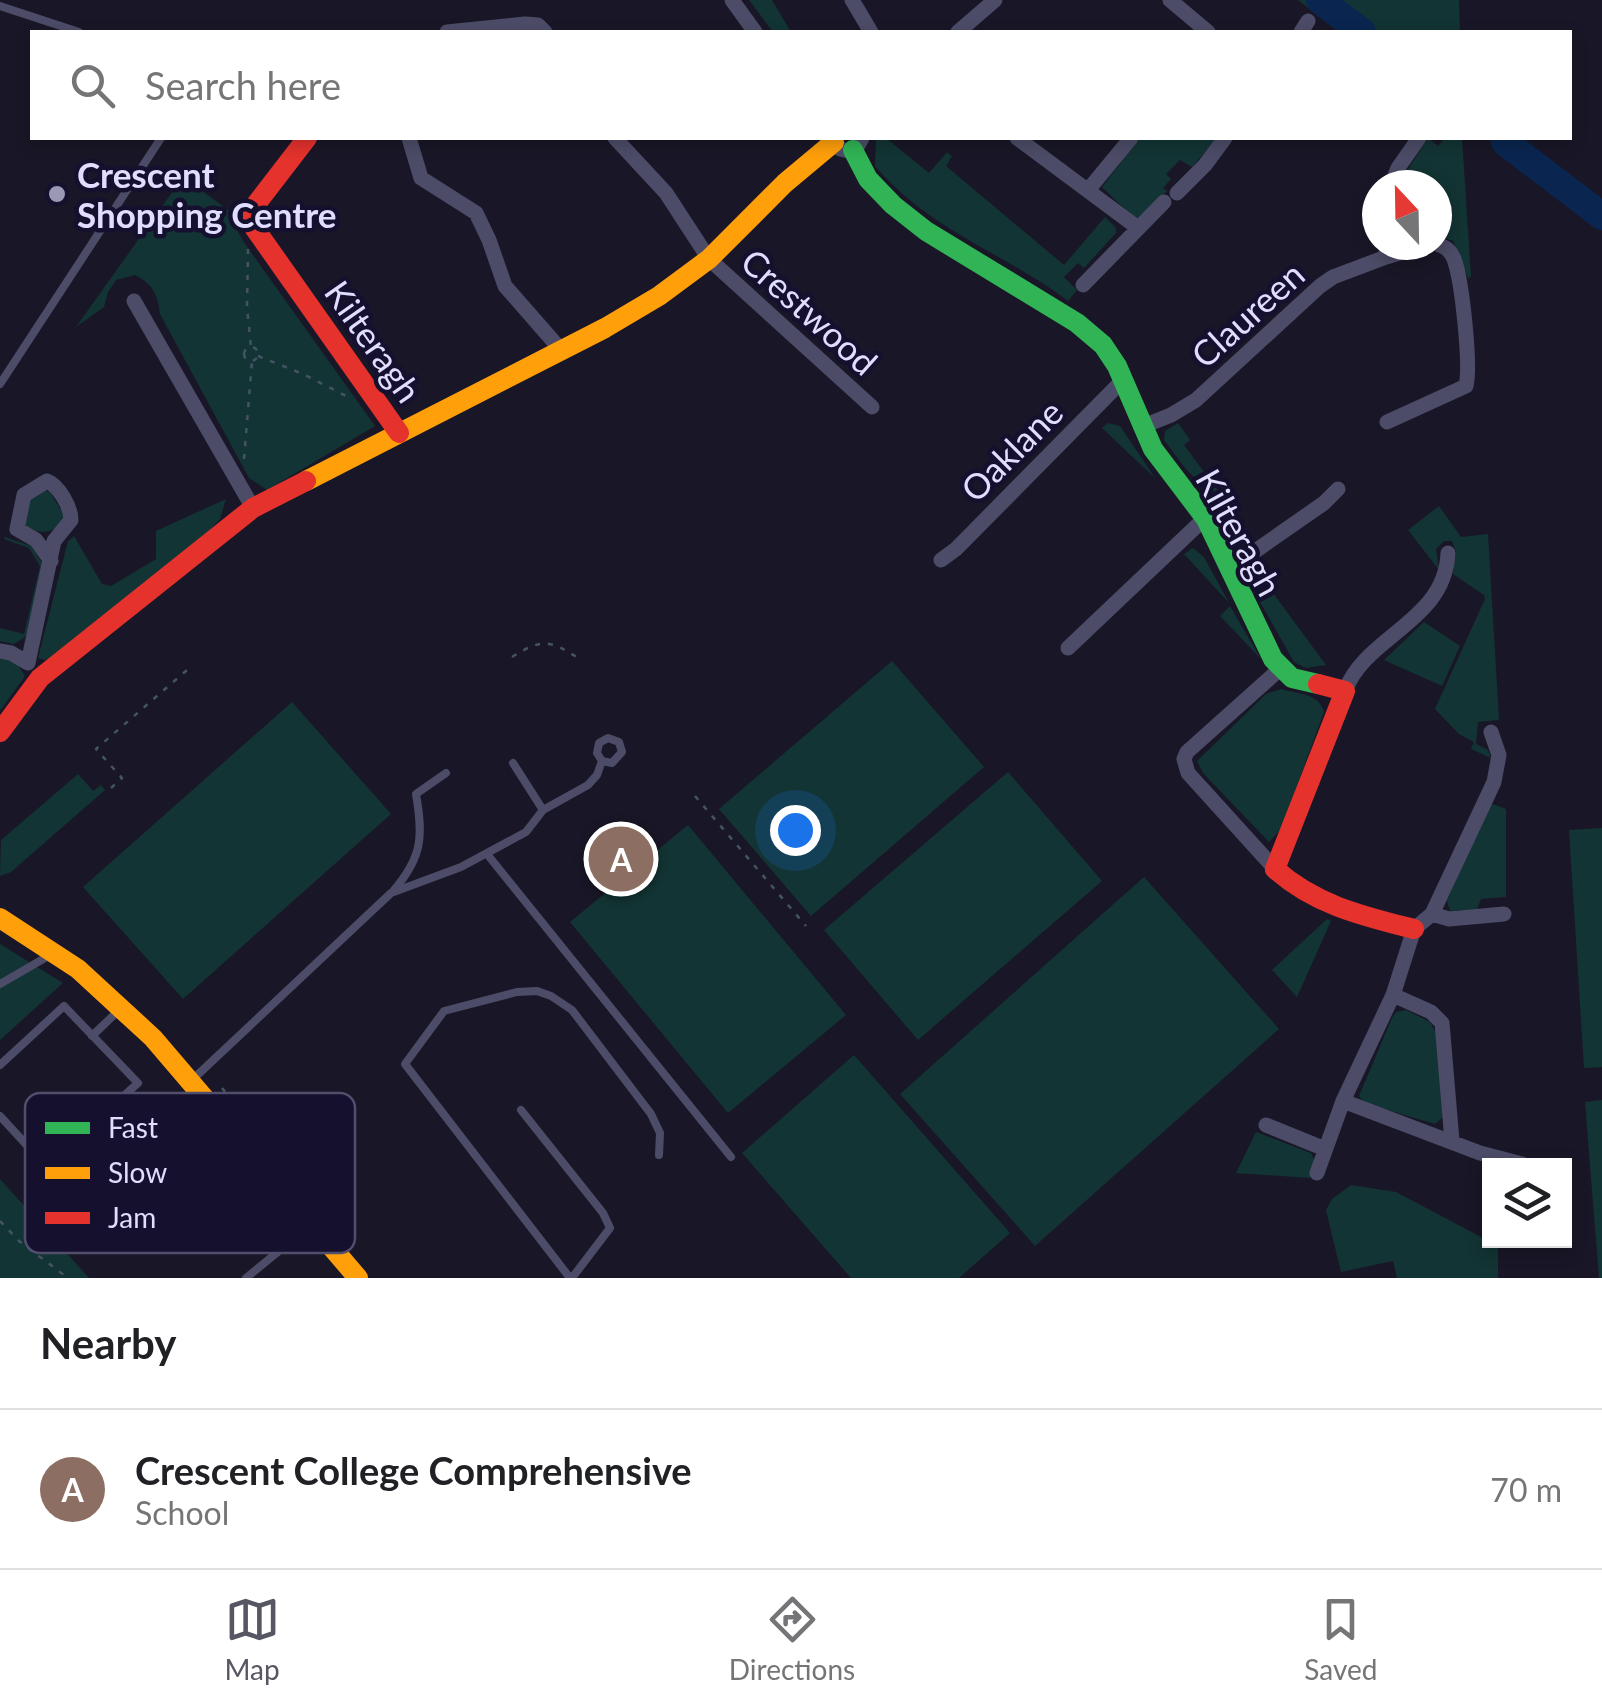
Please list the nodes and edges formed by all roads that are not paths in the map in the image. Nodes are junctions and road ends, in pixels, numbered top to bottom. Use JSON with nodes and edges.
{"nodes":[{"id":1,"x":732,"y":0,"type":"edge"},
{"id":2,"x":852,"y":0,"type":"edge"},
{"id":3,"x":995,"y":0,"type":"edge"},
{"id":4,"x":1170,"y":0,"type":"edge"},
{"id":5,"x":0,"y":6,"type":"edge"},
{"id":6,"x":73,"y":30,"type":"edge"},
{"id":7,"x":466,"y":30,"type":"edge"},
{"id":8,"x":543,"y":30,"type":"edge"},
{"id":9,"x":754,"y":30,"type":"edge"},
{"id":10,"x":870,"y":30,"type":"edge"},
{"id":11,"x":960,"y":30,"type":"edge"},
{"id":12,"x":1206,"y":30,"type":"edge"},
{"id":13,"x":160,"y":140,"type":"edge"},
{"id":14,"x":305,"y":140,"type":"edge"},
{"id":15,"x":410,"y":140,"type":"edge"},
{"id":16,"x":618,"y":140,"type":"edge"},
{"id":17,"x":1020,"y":140,"type":"edge"},
{"id":18,"x":1128,"y":140,"type":"edge"},
{"id":19,"x":1224,"y":140,"type":"edge"},
{"id":20,"x":1418,"y":140,"type":"edge"},
{"id":21,"x":846,"y":142,"type":"edge"},
{"id":22,"x":1397,"y":170,"type":"edge"},
{"id":23,"x":1089,"y":190,"type":"junction"},
{"id":24,"x":1138,"y":228,"type":"junction"},
{"id":25,"x":1452,"y":255,"type":"edge"},
{"id":26,"x":709,"y":259,"type":"junction"},
{"id":27,"x":1369,"y":260,"type":"edge"},
{"id":28,"x":1083,"y":285,"type":"dead end"},
{"id":29,"x":134,"y":301,"type":"dead end"},
{"id":30,"x":561,"y":350,"type":"junction"},
{"id":31,"x":1122,"y":380,"type":"junction"},
{"id":32,"x":0,"y":384,"type":"edge"},
{"id":33,"x":872,"y":406,"type":"dead end"},
{"id":34,"x":1386,"y":422,"type":"dead end"},
{"id":35,"x":1141,"y":428,"type":"junction"},
{"id":36,"x":400,"y":433,"type":"junction"},
{"id":37,"x":1338,"y":489,"type":"dead end"},
{"id":38,"x":253,"y":508,"type":"junction"},
{"id":39,"x":1204,"y":519,"type":"junction"},
{"id":40,"x":1448,"y":553,"type":"dead end"},
{"id":41,"x":941,"y":560,"type":"dead end"},
{"id":42,"x":50,"y":561,"type":"junction"},
{"id":43,"x":1228,"y":570,"type":"junction"},
{"id":44,"x":1068,"y":648,"type":"dead end"},
{"id":45,"x":0,"y":650,"type":"edge"},
{"id":46,"x":1280,"y":669,"type":"junction"},
{"id":47,"x":34,"y":670,"type":"junction"},
{"id":48,"x":1345,"y":691,"type":"junction"},
{"id":49,"x":0,"y":732,"type":"edge"},
{"id":50,"x":1491,"y":732,"type":"dead end"},
{"id":51,"x":602,"y":760,"type":"dead end"},
{"id":52,"x":513,"y":762,"type":"dead end"},
{"id":53,"x":446,"y":773,"type":"dead end"},
{"id":54,"x":543,"y":810,"type":"junction"},
{"id":55,"x":487,"y":854,"type":"junction"},
{"id":56,"x":1275,"y":869,"type":"junction"},
{"id":57,"x":392,"y":893,"type":"junction"},
{"id":58,"x":1432,"y":914,"type":"junction"},
{"id":59,"x":1504,"y":914,"type":"dead end"},
{"id":60,"x":0,"y":918,"type":"edge"},
{"id":61,"x":1414,"y":929,"type":"junction"},
{"id":62,"x":54,"y":953,"type":"junction"},
{"id":63,"x":0,"y":984,"type":"edge"},
{"id":64,"x":1393,"y":995,"type":"junction"},
{"id":65,"x":121,"y":1008,"type":"junction"},
{"id":66,"x":92,"y":1036,"type":"junction"},
{"id":67,"x":0,"y":1065,"type":"edge"},
{"id":68,"x":191,"y":1081,"type":"junction"},
{"id":69,"x":126,"y":1093,"type":"edge"},
{"id":70,"x":201,"y":1093,"type":"edge"},
{"id":71,"x":1342,"y":1101,"type":"junction"},
{"id":72,"x":521,"y":1110,"type":"dead end"},
{"id":73,"x":0,"y":1116,"type":"edge"},
{"id":74,"x":1266,"y":1126,"type":"dead end"},
{"id":75,"x":1452,"y":1141,"type":"junction"},
{"id":76,"x":25,"y":1143,"type":"edge"},
{"id":77,"x":1325,"y":1149,"type":"junction"},
{"id":78,"x":659,"y":1156,"type":"dead end"},
{"id":79,"x":731,"y":1157,"type":"dead end"},
{"id":80,"x":1495,"y":1158,"type":"edge"},
{"id":81,"x":1318,"y":1173,"type":"dead end"},
{"id":82,"x":277,"y":1253,"type":"edge"},
{"id":83,"x":337,"y":1253,"type":"edge"},
{"id":84,"x":246,"y":1278,"type":"edge"},
{"id":85,"x":358,"y":1278,"type":"edge"},
{"id":86,"x":571,"y":1278,"type":"edge"}],
"edges":[{"from":1,"to":9,"type":"street"},
{"from":2,"to":10,"type":"street"},
{"from":3,"to":11,"type":"street"},
{"from":4,"to":12,"type":"street"},
{"from":5,"to":6,"type":"lane"},
{"from":7,"to":8,"type":"street"},
{"from":13,"to":32,"type":"lane"},
{"from":14,"to":36,"type":"street","name":"Kilteragh"},
{"from":15,"to":30,"type":"street"},
{"from":16,"to":26,"type":"street"},
{"from":17,"to":23,"type":"street"},
{"from":18,"to":23,"type":"street"},
{"from":19,"to":24,"type":"street"},
{"from":20,"to":22,"type":"street"},
{"from":21,"to":26,"type":"street","name":"Kilteragh"},
{"from":21,"to":31,"type":"street","name":"Kilteragh"},
{"from":23,"to":24,"type":"street"},
{"from":24,"to":28,"type":"street"},
{"from":25,"to":34,"type":"street"},
{"from":26,"to":30,"type":"street","name":"Kilteragh"},
{"from":26,"to":33,"type":"street","name":"Crestwood"},
{"from":27,"to":35,"type":"street","name":"Claureen"},
{"from":29,"to":38,"type":"street"},
{"from":30,"to":36,"type":"street","name":"Kilteragh"},
{"from":31,"to":35,"type":"street","name":"Kilteragh"},
{"from":31,"to":41,"type":"street","name":"Oaklane"},
{"from":35,"to":39,"type":"street","name":"Kilteragh"},
{"from":36,"to":38,"type":"street","name":"Kilteragh"},
{"from":37,"to":43,"type":"street"},
{"from":38,"to":47,"type":"street","name":"Kilteragh"},
{"from":39,"to":43,"type":"street","name":"Kilteragh"},
{"from":39,"to":44,"type":"street"},
{"from":40,"to":48,"type":"street"},
{"from":42,"to":42,"type":"street"},
{"from":42,"to":47,"type":"street"},
{"from":43,"to":46,"type":"street","name":"Kilteragh"},
{"from":45,"to":47,"type":"street"},
{"from":46,"to":48,"type":"street"},
{"from":46,"to":56,"type":"street"},
{"from":47,"to":49,"type":"street","name":"Kilteragh"},
{"from":48,"to":56,"type":"street"},
{"from":50,"to":58,"type":"street"},
{"from":51,"to":54,"type":"lane"},
{"from":52,"to":54,"type":"lane"},
{"from":53,"to":57,"type":"lane"},
{"from":54,"to":55,"type":"lane"},
{"from":55,"to":57,"type":"lane"},
{"from":55,"to":79,"type":"lane"},
{"from":56,"to":61,"type":"street"},
{"from":57,"to":68,"type":"lane"},
{"from":58,"to":59,"type":"street"},
{"from":58,"to":61,"type":"street"},
{"from":60,"to":62,"type":"street"},
{"from":61,"to":64,"type":"street"},
{"from":62,"to":63,"type":"lane"},
{"from":62,"to":65,"type":"street"},
{"from":64,"to":71,"type":"street"},
{"from":64,"to":75,"type":"street"},
{"from":65,"to":66,"type":"lane"},
{"from":65,"to":68,"type":"street"},
{"from":66,"to":67,"type":"lane"},
{"from":66,"to":69,"type":"lane"},
{"from":68,"to":70,"type":"street"},
{"from":71,"to":75,"type":"street"},
{"from":71,"to":77,"type":"street"},
{"from":72,"to":86,"type":"lane"},
{"from":73,"to":76,"type":"lane"},
{"from":74,"to":77,"type":"street"},
{"from":75,"to":80,"type":"street"},
{"from":77,"to":81,"type":"street"},
{"from":78,"to":86,"type":"lane"},
{"from":82,"to":84,"type":"lane"},
{"from":83,"to":85,"type":"street"}]}
